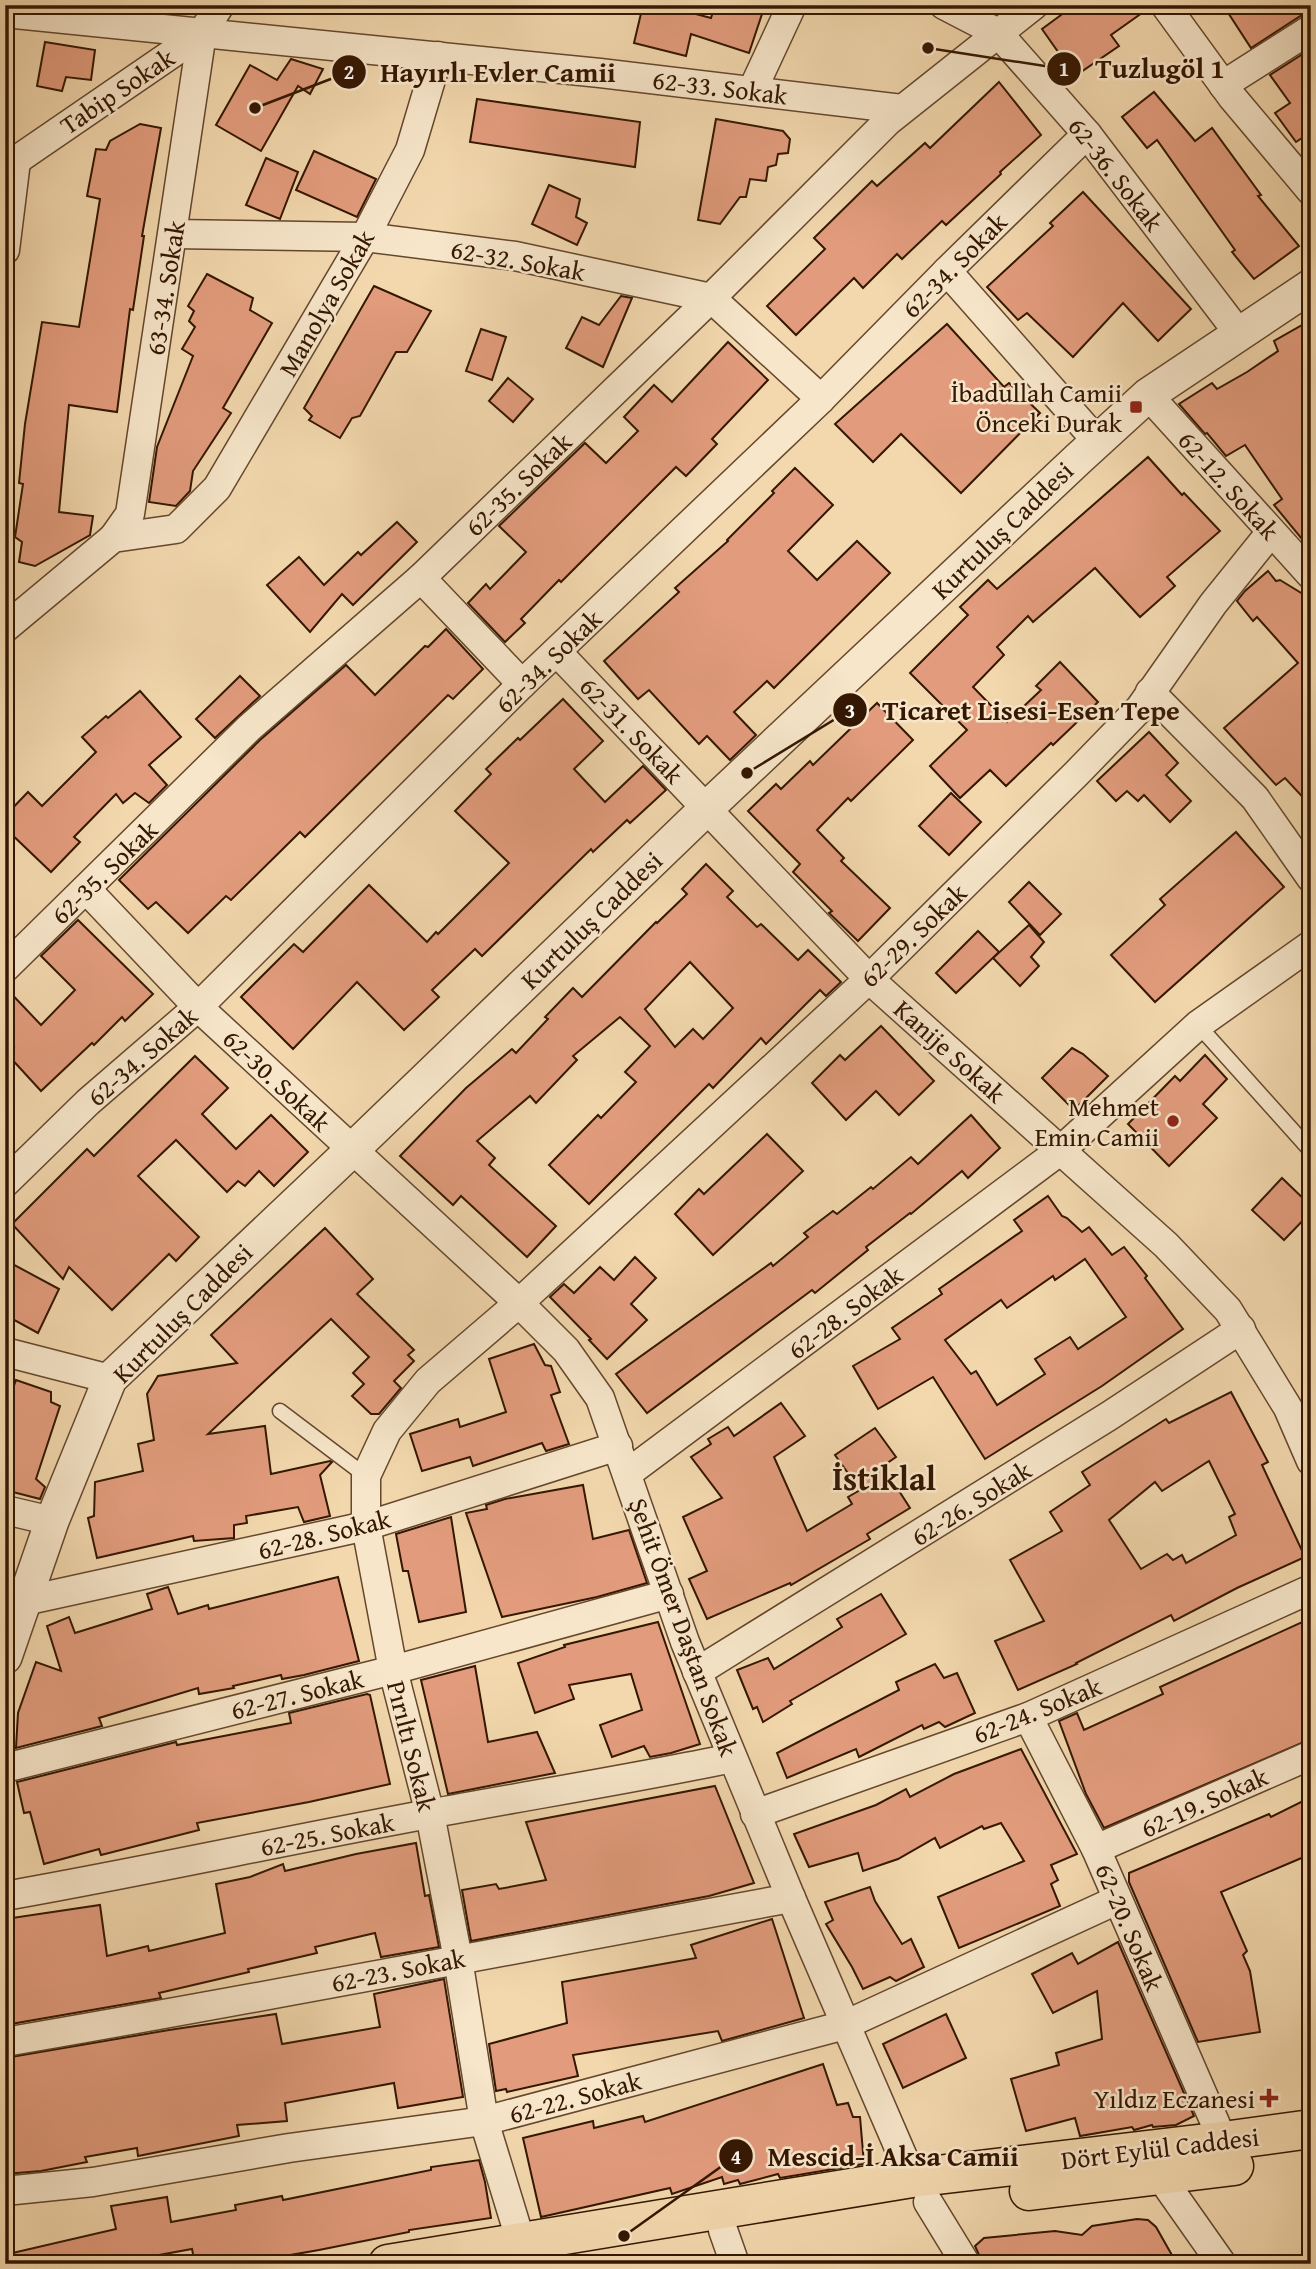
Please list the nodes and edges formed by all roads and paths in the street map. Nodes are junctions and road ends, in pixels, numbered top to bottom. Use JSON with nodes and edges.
{"nodes":[{"id":1,"x":220,"y":5,"type":"edge"},
{"id":2,"x":792,"y":5,"type":"edge"},
{"id":3,"x":944,"y":5,"type":"edge"},
{"id":4,"x":1034,"y":5,"type":"edge"},
{"id":5,"x":1165,"y":5,"type":"edge"},
{"id":6,"x":5,"y":13,"type":"edge"},
{"id":7,"x":1311,"y":29,"type":"edge"},
{"id":8,"x":202,"y":33,"type":"junction"},
{"id":9,"x":998,"y":33,"type":"junction"},
{"id":10,"x":438,"y":56,"type":"junction"},
{"id":11,"x":1223,"y":85,"type":"junction"},
{"id":12,"x":752,"y":91,"type":"junction"},
{"id":13,"x":902,"y":109,"type":"junction"},
{"id":14,"x":1087,"y":134,"type":"junction"},
{"id":15,"x":11,"y":164,"type":"edge"},
{"id":16,"x":1311,"y":191,"type":"edge"},
{"id":17,"x":173,"y":234,"type":"junction"},
{"id":18,"x":365,"y":237,"type":"junction"},
{"id":19,"x":5,"y":250,"type":"edge"},
{"id":20,"x":947,"y":271,"type":"junction"},
{"id":21,"x":1311,"y":286,"type":"edge"},
{"id":22,"x":711,"y":298,"type":"junction"},
{"id":23,"x":1240,"y":335,"type":"junction"},
{"id":24,"x":1148,"y":395,"type":"junction"},
{"id":25,"x":821,"y":399,"type":"junction"},
{"id":26,"x":1097,"y":441,"type":"junction"},
{"id":27,"x":1271,"y":532,"type":"junction"},
{"id":28,"x":113,"y":538,"type":"junction"},
{"id":29,"x":1311,"y":575,"type":"edge"},
{"id":30,"x":421,"y":578,"type":"junction"},
{"id":31,"x":5,"y":628,"type":"edge"},
{"id":32,"x":557,"y":652,"type":"junction"},
{"id":33,"x":522,"y":684,"type":"junction"},
{"id":34,"x":1150,"y":692,"type":"junction"},
{"id":35,"x":706,"y":808,"type":"junction"},
{"id":36,"x":1311,"y":878,"type":"edge"},
{"id":37,"x":86,"y":889,"type":"junction"},
{"id":38,"x":1311,"y":944,"type":"edge"},
{"id":39,"x":5,"y":968,"type":"edge"},
{"id":40,"x":869,"y":979,"type":"junction"},
{"id":41,"x":198,"y":1007,"type":"junction"},
{"id":42,"x":1198,"y":1025,"type":"junction"},
{"id":43,"x":1309,"y":1146,"type":"edge"},
{"id":44,"x":352,"y":1150,"type":"junction"},
{"id":45,"x":1061,"y":1150,"type":"junction"},
{"id":46,"x":5,"y":1183,"type":"edge"},
{"id":47,"x":519,"y":1303,"type":"junction"},
{"id":48,"x":1241,"y":1329,"type":"junction"},
{"id":49,"x":5,"y":1352,"type":"edge"},
{"id":50,"x":110,"y":1379,"type":"junction"},
{"id":51,"x":1299,"y":1407,"type":"edge"},
{"id":52,"x":280,"y":1411,"type":"dead end"},
{"id":53,"x":618,"y":1446,"type":"junction"},
{"id":54,"x":1311,"y":1461,"type":"edge"},
{"id":55,"x":628,"y":1473,"type":"junction"},
{"id":56,"x":366,"y":1476,"type":"junction"},
{"id":57,"x":5,"y":1510,"type":"edge"},
{"id":58,"x":52,"y":1521,"type":"junction"},
{"id":59,"x":366,"y":1527,"type":"junction"},
{"id":60,"x":1311,"y":1589,"type":"edge"},
{"id":61,"x":669,"y":1594,"type":"junction"},
{"id":62,"x":24,"y":1601,"type":"junction"},
{"id":63,"x":5,"y":1657,"type":"edge"},
{"id":64,"x":393,"y":1670,"type":"junction"},
{"id":65,"x":697,"y":1672,"type":"junction"},
{"id":66,"x":1028,"y":1717,"type":"junction"},
{"id":67,"x":1311,"y":1755,"type":"edge"},
{"id":68,"x":732,"y":1758,"type":"junction"},
{"id":69,"x":5,"y":1768,"type":"edge"},
{"id":70,"x":430,"y":1814,"type":"junction"},
{"id":71,"x":755,"y":1814,"type":"junction"},
{"id":72,"x":1097,"y":1849,"type":"junction"},
{"id":73,"x":5,"y":1896,"type":"edge"},
{"id":74,"x":791,"y":1898,"type":"junction"},
{"id":75,"x":1117,"y":1900,"type":"junction"},
{"id":76,"x":458,"y":1959,"type":"junction"},
{"id":77,"x":845,"y":2025,"type":"junction"},
{"id":78,"x":5,"y":2042,"type":"edge"},
{"id":79,"x":484,"y":2121,"type":"junction"},
{"id":80,"x":1311,"y":2129,"type":"edge"},
{"id":81,"x":1223,"y":2141,"type":"junction"},
{"id":82,"x":1311,"y":2155,"type":"edge"},
{"id":83,"x":1160,"y":2176,"type":"junction"},
{"id":84,"x":920,"y":2190,"type":"junction"},
{"id":85,"x":5,"y":2191,"type":"edge"},
{"id":86,"x":522,"y":2242,"type":"junction"},
{"id":87,"x":729,"y":2247,"type":"edge"},
{"id":88,"x":388,"y":2264,"type":"edge"},
{"id":89,"x":557,"y":2264,"type":"edge"},
{"id":90,"x":967,"y":2264,"type":"edge"},
{"id":91,"x":1222,"y":2264,"type":"edge"}],
"edges":[{"from":1,"to":8,"type":"street","name":"Tabip Sokak"},
{"from":2,"to":12,"type":"street"},
{"from":3,"to":9,"type":"street","name":"62-36. Sokak"},
{"from":4,"to":9,"type":"street","name":"62-35. Sokak"},
{"from":5,"to":11,"type":"street"},
{"from":6,"to":8,"type":"street","name":"62-33. Sokak"},
{"from":7,"to":11,"type":"street"},
{"from":8,"to":10,"type":"street","name":"62-33. Sokak"},
{"from":8,"to":15,"type":"street","name":"Tabip Sokak"},
{"from":8,"to":17,"type":"street","name":"63-34. Sokak"},
{"from":9,"to":13,"type":"street","name":"62-35. Sokak"},
{"from":9,"to":14,"type":"street","name":"62-36. Sokak"},
{"from":10,"to":12,"type":"street","name":"62-33. Sokak"},
{"from":10,"to":18,"type":"street","name":"Manolya Sokak"},
{"from":11,"to":16,"type":"street"},
{"from":12,"to":13,"type":"street","name":"62-33. Sokak"},
{"from":13,"to":22,"type":"street","name":"62-35. Sokak"},
{"from":14,"to":20,"type":"street","name":"62-34. Sokak"},
{"from":14,"to":23,"type":"street","name":"62-36. Sokak"},
{"from":15,"to":19,"type":"street"},
{"from":17,"to":18,"type":"street","name":"62-32. Sokak"},
{"from":17,"to":28,"type":"street","name":"63-34. Sokak"},
{"from":18,"to":22,"type":"street","name":"62-32. Sokak"},
{"from":18,"to":28,"type":"street","name":"Manolya Sokak"},
{"from":20,"to":25,"type":"street","name":"62-34. Sokak"},
{"from":20,"to":26,"type":"street"},
{"from":21,"to":23,"type":"street","name":"Kurtuluş Caddesi"},
{"from":22,"to":25,"type":"street"},
{"from":22,"to":30,"type":"street","name":"62-35. Sokak"},
{"from":23,"to":24,"type":"street","name":"Kurtuluş Caddesi"},
{"from":24,"to":26,"type":"street","name":"Kurtuluş Caddesi"},
{"from":24,"to":27,"type":"street","name":"62-12. Sokak"},
{"from":25,"to":32,"type":"street","name":"62-34. Sokak"},
{"from":26,"to":35,"type":"street","name":"Kurtuluş Caddesi"},
{"from":27,"to":29,"type":"street","name":"62-12. Sokak"},
{"from":27,"to":34,"type":"street","name":"62-29. Sokak"},
{"from":28,"to":31,"type":"street"},
{"from":30,"to":33,"type":"street"},
{"from":30,"to":37,"type":"street","name":"62-35. Sokak"},
{"from":32,"to":33,"type":"street","name":"62-34. Sokak"},
{"from":32,"to":35,"type":"street","name":"62-31. Sokak"},
{"from":33,"to":41,"type":"street","name":"62-34. Sokak"},
{"from":34,"to":36,"type":"street"},
{"from":34,"to":40,"type":"street","name":"62-29. Sokak"},
{"from":35,"to":40,"type":"street","name":"Kanije Sokak"},
{"from":35,"to":44,"type":"street","name":"Kurtuluş Caddesi"},
{"from":37,"to":39,"type":"street","name":"62-35. Sokak"},
{"from":37,"to":41,"type":"street","name":"62-30. Sokak"},
{"from":38,"to":42,"type":"street","name":"62-28. Sokak"},
{"from":40,"to":45,"type":"street","name":"Kanije Sokak"},
{"from":40,"to":47,"type":"street","name":"62-29. Sokak"},
{"from":41,"to":44,"type":"street","name":"62-30. Sokak"},
{"from":41,"to":46,"type":"street","name":"62-34. Sokak"},
{"from":42,"to":43,"type":"lane"},
{"from":42,"to":45,"type":"street","name":"62-28. Sokak"},
{"from":44,"to":47,"type":"street","name":"Şehit Ömer Daştan Sokak"},
{"from":44,"to":50,"type":"street","name":"Kurtuluş Caddesi"},
{"from":45,"to":48,"type":"street","name":"Kanije Sokak"},
{"from":45,"to":55,"type":"street","name":"62-28. Sokak"},
{"from":47,"to":53,"type":"street","name":"Şehit Ömer Daştan Sokak"},
{"from":47,"to":56,"type":"street","name":"Pırıltı Sokak"},
{"from":48,"to":51,"type":"street","name":"Kanije Sokak"},
{"from":48,"to":65,"type":"street","name":"62-26. Sokak"},
{"from":49,"to":50,"type":"street"},
{"from":50,"to":58,"type":"street","name":"Kurtuluş Caddesi"},
{"from":51,"to":54,"type":"street","name":"Kanije Sokak"},
{"from":52,"to":56,"type":"lane"},
{"from":53,"to":55,"type":"street","name":"Şehit Ömer Daştan Sokak"},
{"from":53,"to":59,"type":"street","name":"62-28. Sokak"},
{"from":55,"to":61,"type":"street","name":"Şehit Ömer Daştan Sokak"},
{"from":56,"to":59,"type":"street","name":"Pırıltı Sokak"},
{"from":57,"to":58,"type":"street"},
{"from":58,"to":62,"type":"street","name":"Kurtuluş Caddesi"},
{"from":59,"to":62,"type":"street","name":"62-28. Sokak"},
{"from":59,"to":64,"type":"street","name":"Pırıltı Sokak"},
{"from":60,"to":66,"type":"street","name":"62-24. Sokak"},
{"from":61,"to":64,"type":"street","name":"62-27. Sokak"},
{"from":61,"to":65,"type":"street","name":"Şehit Ömer Daştan Sokak"},
{"from":62,"to":63,"type":"street","name":"Kurtuluş Caddesi"},
{"from":64,"to":69,"type":"street","name":"62-27. Sokak"},
{"from":64,"to":70,"type":"street","name":"Pırıltı Sokak"},
{"from":65,"to":68,"type":"street","name":"Şehit Ömer Daştan Sokak"},
{"from":66,"to":71,"type":"street","name":"62-24. Sokak"},
{"from":66,"to":72,"type":"street","name":"62-20. Sokak"},
{"from":67,"to":72,"type":"street","name":"62-19. Sokak"},
{"from":68,"to":70,"type":"street","name":"62-25. Sokak"},
{"from":68,"to":71,"type":"street","name":"Şehit Ömer Daştan Sokak"},
{"from":70,"to":73,"type":"street","name":"62-25. Sokak"},
{"from":70,"to":76,"type":"street","name":"Pırıltı Sokak"},
{"from":71,"to":74,"type":"street","name":"Şehit Ömer Daştan Sokak"},
{"from":72,"to":75,"type":"street","name":"62-20. Sokak"},
{"from":74,"to":76,"type":"street","name":"62-23. Sokak"},
{"from":74,"to":77,"type":"street","name":"Şehit Ömer Daştan Sokak"},
{"from":75,"to":77,"type":"street","name":"62-22. Sokak"},
{"from":75,"to":81,"type":"street","name":"62-20. Sokak"},
{"from":76,"to":78,"type":"street","name":"62-23. Sokak"},
{"from":76,"to":79,"type":"street","name":"Pırıltı Sokak"},
{"from":77,"to":79,"type":"street","name":"62-22. Sokak"},
{"from":77,"to":84,"type":"street","name":"Şehit Ömer Daştan Sokak"},
{"from":79,"to":85,"type":"street","name":"62-22. Sokak"},
{"from":79,"to":86,"type":"street","name":"Pırıltı Sokak"},
{"from":80,"to":81,"type":"main road","name":"Dört Eylül Caddesi"},
{"from":81,"to":84,"type":"main road","name":"Dört Eylül Caddesi"},
{"from":82,"to":83,"type":"main road","name":"Dört Eylül Caddesi"},
{"from":83,"to":84,"type":"main road","name":"Dört Eylül Caddesi"},
{"from":83,"to":91,"type":"street"},
{"from":84,"to":86,"type":"main road","name":"Dört Eylül Caddesi"},
{"from":84,"to":87,"type":"main road","name":"Dört Eylül Caddesi"},
{"from":84,"to":90,"type":"street","name":"Şehit Ömer Daştan Sokak"},
{"from":86,"to":88,"type":"main road","name":"Dört Eylül Caddesi"},
{"from":87,"to":89,"type":"main road","name":"Dört Eylül Caddesi"}]}
